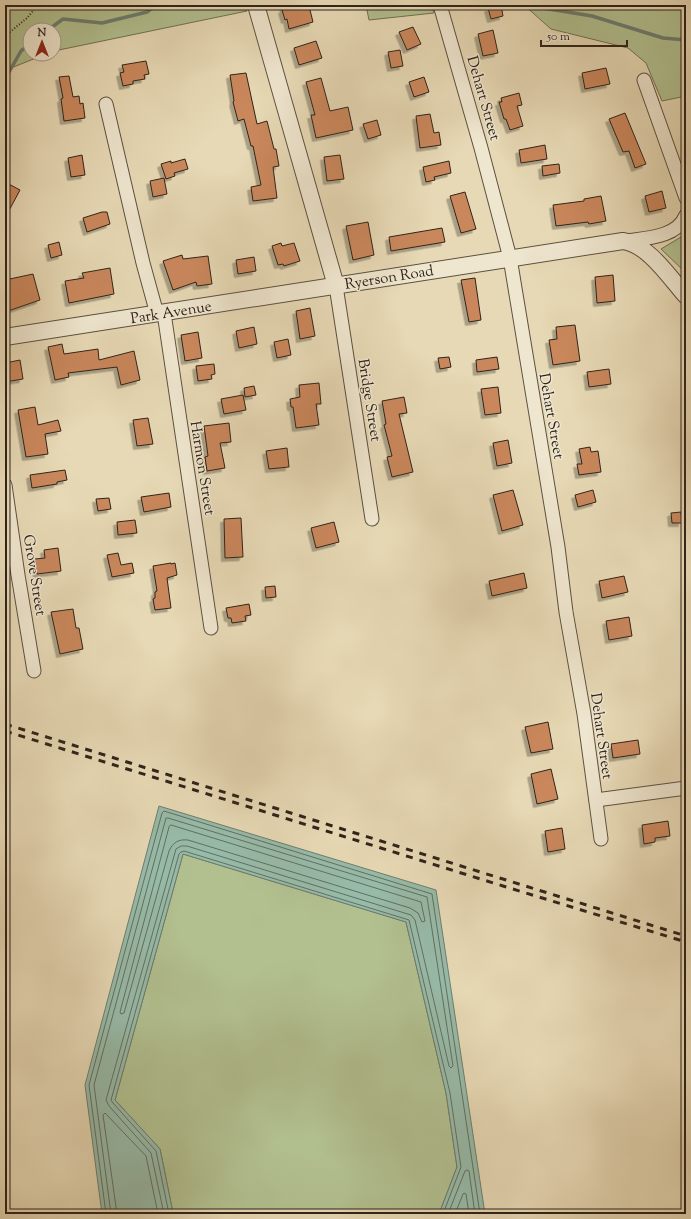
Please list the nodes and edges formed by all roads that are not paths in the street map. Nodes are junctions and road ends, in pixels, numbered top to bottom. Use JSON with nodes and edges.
{"nodes":[{"id":1,"x":256,"y":5,"type":"edge"},
{"id":2,"x":440,"y":5,"type":"edge"},
{"id":3,"x":644,"y":80,"type":"dead end"},
{"id":4,"x":106,"y":104,"type":"dead end"},
{"id":5,"x":686,"y":198,"type":"edge"},
{"id":6,"x":686,"y":215,"type":"edge"},
{"id":7,"x":625,"y":242,"type":"junction"},
{"id":8,"x":510,"y":258,"type":"junction"},
{"id":9,"x":336,"y":286,"type":"junction"},
{"id":10,"x":686,"y":296,"type":"edge"},
{"id":11,"x":160,"y":313,"type":"junction"},
{"id":12,"x":5,"y":337,"type":"edge"},
{"id":13,"x":5,"y":485,"type":"edge"},
{"id":14,"x":372,"y":519,"type":"dead end"},
{"id":15,"x":211,"y":628,"type":"dead end"},
{"id":16,"x":34,"y":671,"type":"dead end"},
{"id":17,"x":686,"y":788,"type":"edge"},
{"id":18,"x":596,"y":800,"type":"junction"},
{"id":19,"x":601,"y":839,"type":"dead end"}],
"edges":[{"from":1,"to":9,"type":"street","name":"Ryerson Road"},
{"from":2,"to":8,"type":"street","name":"Dehart Street"},
{"from":3,"to":5,"type":"street"},
{"from":4,"to":11,"type":"street","name":"Harmon Street"},
{"from":6,"to":7,"type":"street"},
{"from":7,"to":8,"type":"street","name":"Ryerson Road"},
{"from":7,"to":10,"type":"street"},
{"from":8,"to":9,"type":"street","name":"Ryerson Road"},
{"from":8,"to":18,"type":"street","name":"Dehart Street"},
{"from":9,"to":11,"type":"street","name":"Park Avenue"},
{"from":9,"to":14,"type":"street","name":"Bridge Street"},
{"from":11,"to":12,"type":"street","name":"Park Avenue"},
{"from":11,"to":15,"type":"street","name":"Harmon Street"},
{"from":13,"to":16,"type":"street","name":"Grove Street"},
{"from":17,"to":18,"type":"street"},
{"from":18,"to":19,"type":"street","name":"Dehart Street"}]}
